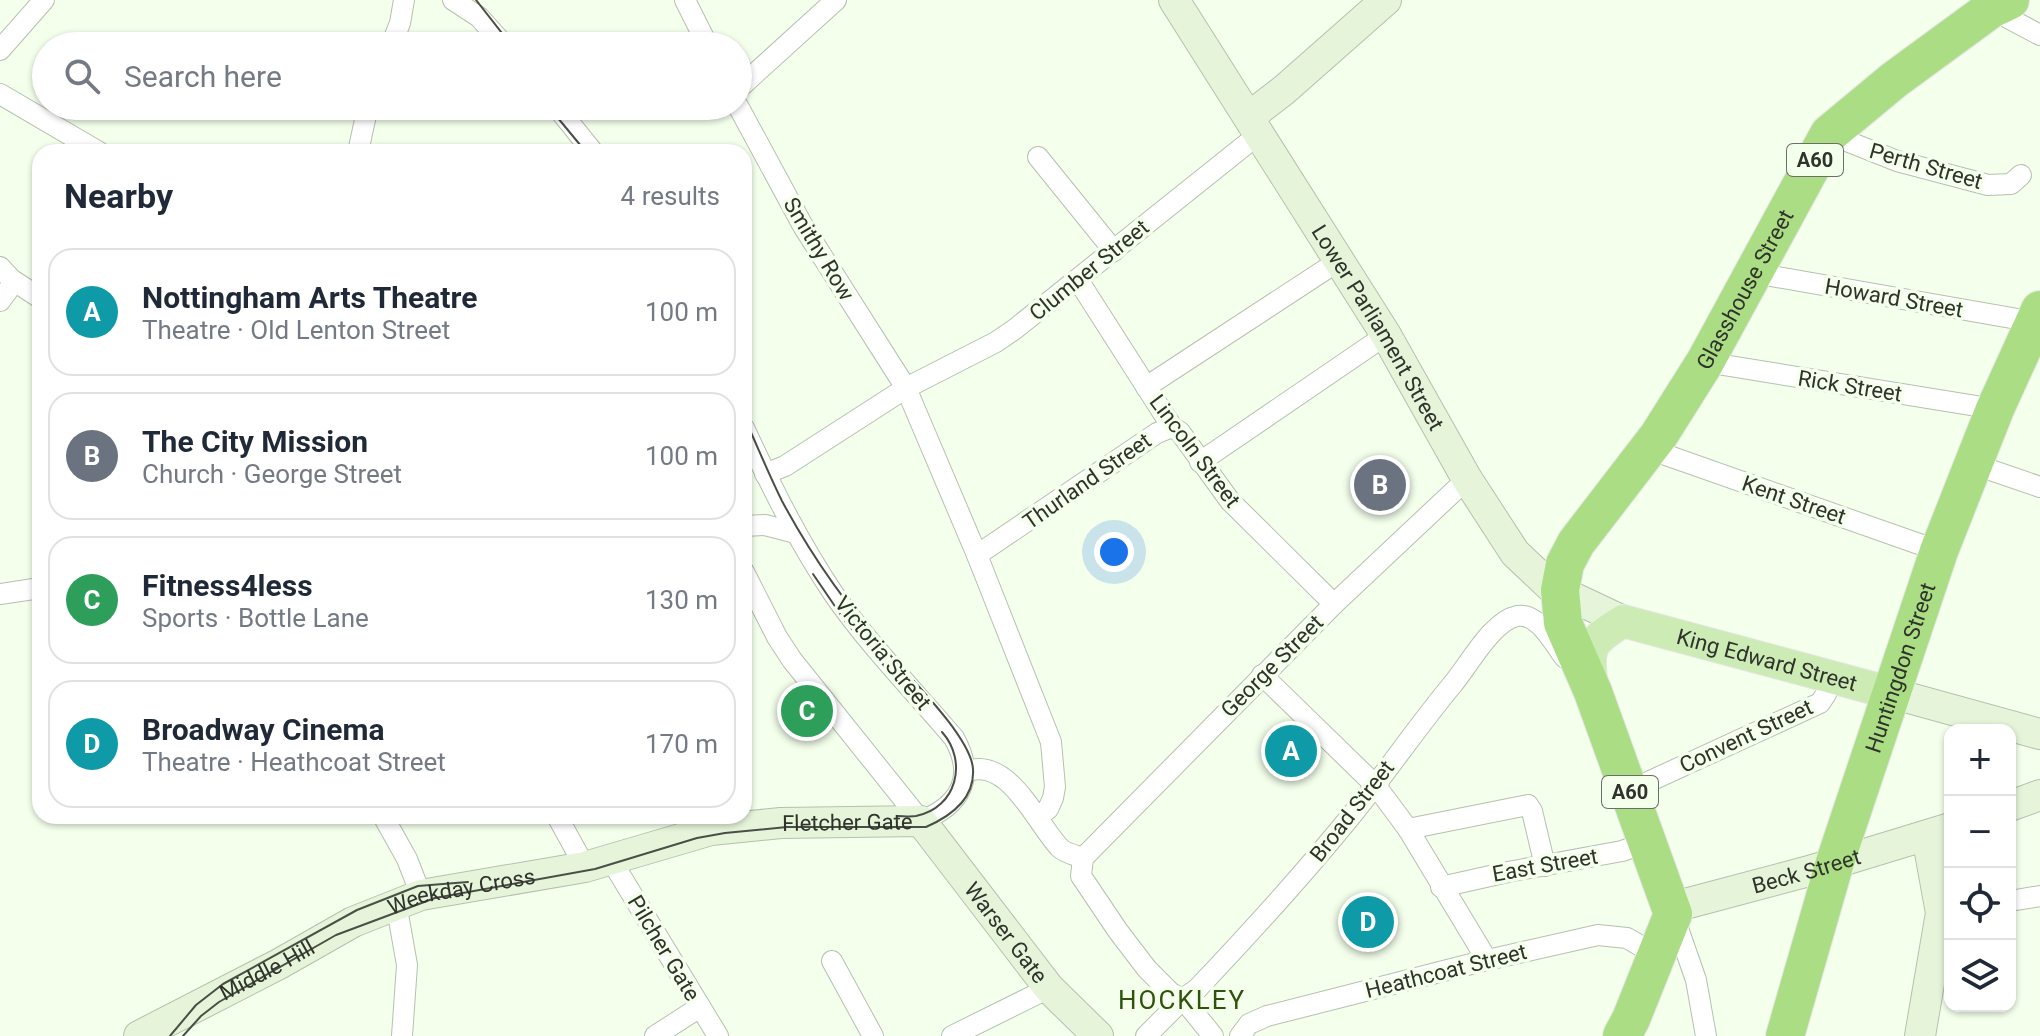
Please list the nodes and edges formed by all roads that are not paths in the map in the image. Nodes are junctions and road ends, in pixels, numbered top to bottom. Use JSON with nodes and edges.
{"nodes":[{"id":1,"x":44,"y":0,"type":"edge"},
{"id":2,"x":404,"y":0,"type":"edge"},
{"id":3,"x":685,"y":0,"type":"edge"},
{"id":4,"x":836,"y":0,"type":"edge"},
{"id":5,"x":1174,"y":0,"type":"edge"},
{"id":6,"x":1386,"y":0,"type":"edge"},
{"id":7,"x":460,"y":4,"type":"edge"},
{"id":8,"x":2001,"y":4,"type":"edge"},
{"id":9,"x":396,"y":32,"type":"edge"},
{"id":10,"x":492,"y":32,"type":"edge"},
{"id":11,"x":701,"y":32,"type":"edge"},
{"id":12,"x":2040,"y":35,"type":"edge"},
{"id":13,"x":0,"y":50,"type":"edge"},
{"id":14,"x":752,"y":76,"type":"edge"},
{"id":15,"x":0,"y":94,"type":"edge"},
{"id":16,"x":32,"y":113,"type":"edge"},
{"id":17,"x":44,"y":120,"type":"edge"},
{"id":18,"x":365,"y":120,"type":"edge"},
{"id":19,"x":567,"y":120,"type":"edge"},
{"id":20,"x":746,"y":120,"type":"edge"},
{"id":21,"x":1254,"y":126,"type":"junction"},
{"id":22,"x":1829,"y":134,"type":"junction"},
{"id":23,"x":85,"y":144,"type":"edge"},
{"id":24,"x":360,"y":144,"type":"edge"},
{"id":25,"x":587,"y":144,"type":"edge"},
{"id":26,"x":1038,"y":157,"type":"dead end"},
{"id":27,"x":2021,"y":175,"type":"dead end"},
{"id":28,"x":1114,"y":251,"type":"junction"},
{"id":29,"x":1340,"y":260,"type":"junction"},
{"id":30,"x":6,"y":273,"type":"edge"},
{"id":31,"x":1754,"y":273,"type":"junction"},
{"id":32,"x":1078,"y":280,"type":"junction"},
{"id":33,"x":32,"y":292,"type":"edge"},
{"id":34,"x":0,"y":301,"type":"edge"},
{"id":35,"x":2037,"y":316,"type":"edge"},
{"id":36,"x":1386,"y":335,"type":"junction"},
{"id":37,"x":1705,"y":362,"type":"junction"},
{"id":38,"x":1146,"y":387,"type":"junction"},
{"id":39,"x":906,"y":388,"type":"junction"},
{"id":40,"x":1995,"y":409,"type":"junction"},
{"id":41,"x":1172,"y":427,"type":"junction"},
{"id":42,"x":752,"y":446,"type":"edge"},
{"id":43,"x":1649,"y":449,"type":"junction"},
{"id":44,"x":1200,"y":462,"type":"junction"},
{"id":45,"x":1973,"y":464,"type":"junction"},
{"id":46,"x":765,"y":474,"type":"junction"},
{"id":47,"x":1467,"y":479,"type":"junction"},
{"id":48,"x":2040,"y":487,"type":"edge"},
{"id":49,"x":1494,"y":523,"type":"junction"},
{"id":50,"x":752,"y":526,"type":"edge"},
{"id":51,"x":796,"y":533,"type":"junction"},
{"id":52,"x":1939,"y":551,"type":"junction"},
{"id":53,"x":1570,"y":553,"type":"junction"},
{"id":54,"x":977,"y":555,"type":"junction"},
{"id":55,"x":752,"y":588,"type":"edge"},
{"id":56,"x":32,"y":589,"type":"edge"},
{"id":57,"x":1560,"y":590,"type":"junction"},
{"id":58,"x":0,"y":594,"type":"edge"},
{"id":59,"x":1334,"y":604,"type":"junction"},
{"id":60,"x":1623,"y":621,"type":"junction"},
{"id":61,"x":1262,"y":675,"type":"junction"},
{"id":62,"x":1830,"y":677,"type":"junction"},
{"id":63,"x":1593,"y":692,"type":"junction"},
{"id":64,"x":1891,"y":693,"type":"junction"},
{"id":65,"x":2040,"y":734,"type":"edge"},
{"id":66,"x":965,"y":772,"type":"junction"},
{"id":67,"x":1378,"y":782,"type":"junction"},
{"id":68,"x":1648,"y":782,"type":"dead end"},
{"id":69,"x":2040,"y":795,"type":"edge"},
{"id":70,"x":2016,"y":804,"type":"edge"},
{"id":71,"x":1038,"y":817,"type":"junction"},
{"id":72,"x":921,"y":821,"type":"junction"},
{"id":73,"x":387,"y":824,"type":"edge"},
{"id":74,"x":564,"y":824,"type":"edge"},
{"id":75,"x":1408,"y":829,"type":"junction"},
{"id":76,"x":1938,"y":832,"type":"edge"},
{"id":77,"x":1648,"y":842,"type":"junction"},
{"id":78,"x":1083,"y":858,"type":"junction"},
{"id":79,"x":1835,"y":862,"type":"junction"},
{"id":80,"x":598,"y":863,"type":"junction"},
{"id":81,"x":1545,"y":866,"type":"junction"},
{"id":82,"x":1441,"y":887,"type":"junction"},
{"id":83,"x":2040,"y":896,"type":"edge"},
{"id":84,"x":409,"y":899,"type":"junction"},
{"id":85,"x":2016,"y":900,"type":"edge"},
{"id":86,"x":1944,"y":901,"type":"edge"},
{"id":87,"x":1668,"y":903,"type":"junction"},
{"id":88,"x":1944,"y":917,"type":"edge"},
{"id":89,"x":1656,"y":955,"type":"junction"},
{"id":90,"x":1487,"y":960,"type":"junction"},
{"id":91,"x":832,"y":961,"type":"dead end"},
{"id":92,"x":1049,"y":988,"type":"junction"},
{"id":93,"x":1183,"y":999,"type":"junction"},
{"id":94,"x":700,"y":1007,"type":"junction"},
{"id":95,"x":139,"y":1036,"type":"edge"},
{"id":96,"x":402,"y":1036,"type":"edge"},
{"id":97,"x":655,"y":1036,"type":"edge"},
{"id":98,"x":718,"y":1036,"type":"edge"},
{"id":99,"x":873,"y":1036,"type":"edge"},
{"id":100,"x":952,"y":1036,"type":"edge"},
{"id":101,"x":1098,"y":1036,"type":"edge"},
{"id":102,"x":1146,"y":1036,"type":"edge"},
{"id":103,"x":1213,"y":1036,"type":"edge"},
{"id":104,"x":1240,"y":1036,"type":"edge"},
{"id":105,"x":1622,"y":1036,"type":"edge"},
{"id":106,"x":1706,"y":1036,"type":"edge"},
{"id":107,"x":1785,"y":1036,"type":"edge"},
{"id":108,"x":1920,"y":1036,"type":"edge"}],
"edges":[{"from":1,"to":13,"type":"street"},
{"from":2,"to":9,"type":"street"},
{"from":3,"to":11,"type":"street"},
{"from":4,"to":14,"type":"street"},
{"from":5,"to":21,"type":"street","name":"Lower Parliament Street"},
{"from":6,"to":21,"type":"street"},
{"from":7,"to":10,"type":"street"},
{"from":8,"to":12,"type":"street"},
{"from":8,"to":22,"type":"highway","name":"Glasshouse Street","number":"A60"},
{"from":15,"to":16,"type":"street"},
{"from":17,"to":23,"type":"street"},
{"from":18,"to":24,"type":"street"},
{"from":19,"to":25,"type":"street"},
{"from":20,"to":39,"type":"street","name":"Smithy Row"},
{"from":21,"to":28,"type":"street","name":"Clumber Street"},
{"from":21,"to":29,"type":"street","name":"Lower Parliament Street"},
{"from":22,"to":27,"type":"street","name":"Perth Street"},
{"from":22,"to":31,"type":"highway","name":"Glasshouse Street","number":"A60"},
{"from":26,"to":28,"type":"street"},
{"from":28,"to":32,"type":"street","name":"Clumber Street"},
{"from":29,"to":36,"type":"street","name":"Lower Parliament Street"},
{"from":29,"to":38,"type":"street"},
{"from":30,"to":33,"type":"street"},
{"from":30,"to":34,"type":"street"},
{"from":31,"to":35,"type":"street","name":"Howard Street"},
{"from":31,"to":37,"type":"highway","name":"Glasshouse Street","number":"A60"},
{"from":32,"to":38,"type":"street","name":"Lincoln Street"},
{"from":32,"to":39,"type":"street","name":"Clumber Street"},
{"from":35,"to":40,"type":"highway","name":"Huntingdon Street"},
{"from":36,"to":44,"type":"street"},
{"from":36,"to":47,"type":"street","name":"Lower Parliament Street"},
{"from":37,"to":40,"type":"street","name":"Rick Street"},
{"from":37,"to":43,"type":"highway","name":"Glasshouse Street","number":"A60"},
{"from":38,"to":41,"type":"street","name":"Lincoln Street"},
{"from":39,"to":46,"type":"street","name":"Clumber Street"},
{"from":39,"to":54,"type":"street","name":"Smithy Row"},
{"from":40,"to":45,"type":"highway","name":"Huntingdon Street"},
{"from":41,"to":44,"type":"street","name":"Lincoln Street"},
{"from":41,"to":54,"type":"street","name":"Thurland Street"},
{"from":42,"to":46,"type":"street","name":"Victoria Street"},
{"from":43,"to":52,"type":"street","name":"Kent Street"},
{"from":43,"to":53,"type":"highway","name":"Glasshouse Street","number":"A60"},
{"from":44,"to":59,"type":"street","name":"Lincoln Street"},
{"from":45,"to":48,"type":"street"},
{"from":45,"to":52,"type":"highway","name":"Huntingdon Street"},
{"from":46,"to":51,"type":"street","name":"Victoria Street"},
{"from":47,"to":49,"type":"street","name":"Lower Parliament Street"},
{"from":47,"to":59,"type":"street","name":"George Street"},
{"from":49,"to":53,"type":"street","name":"Lower Parliament Street"},
{"from":49,"to":57,"type":"street","name":"Lower Parliament Street"},
{"from":50,"to":51,"type":"street"},
{"from":51,"to":66,"type":"street","name":"Victoria Street"},
{"from":52,"to":64,"type":"highway","name":"Huntingdon Street"},
{"from":53,"to":57,"type":"highway","name":"Glasshouse Street","number":"A60"},
{"from":54,"to":71,"type":"street","name":"Smithy Row"},
{"from":55,"to":72,"type":"street"},
{"from":56,"to":58,"type":"street"},
{"from":57,"to":60,"type":"street","name":"Lower Parliament Street"},
{"from":57,"to":63,"type":"highway","number":"A60"},
{"from":59,"to":61,"type":"street","name":"George Street"},
{"from":60,"to":62,"type":"main road","name":"King Edward Street"},
{"from":60,"to":63,"type":"main road"},
{"from":61,"to":67,"type":"street"},
{"from":61,"to":78,"type":"street","name":"George Street"},
{"from":62,"to":64,"type":"main road","name":"King Edward Street"},
{"from":62,"to":68,"type":"street","name":"Convent Street"},
{"from":63,"to":67,"type":"street","name":"Broad Street"},
{"from":63,"to":77,"type":"highway","number":"A60"},
{"from":64,"to":65,"type":"street","name":"King Edward Street"},
{"from":64,"to":79,"type":"highway","name":"Huntingdon Street"},
{"from":66,"to":71,"type":"street"},
{"from":66,"to":72,"type":"street","name":"Fletcher Gate"},
{"from":67,"to":75,"type":"street"},
{"from":67,"to":93,"type":"street","name":"Broad Street"},
{"from":69,"to":70,"type":"street"},
{"from":71,"to":78,"type":"street"},
{"from":72,"to":80,"type":"street","name":"Fletcher Gate"},
{"from":72,"to":92,"type":"street","name":"Warser Gate"},
{"from":73,"to":84,"type":"street"},
{"from":74,"to":80,"type":"street","name":"Pilcher Gate"},
{"from":75,"to":81,"type":"street"},
{"from":75,"to":82,"type":"street"},
{"from":76,"to":79,"type":"street","name":"Beck Street"},
{"from":76,"to":86,"type":"street"},
{"from":77,"to":81,"type":"street","name":"East Street"},
{"from":77,"to":87,"type":"highway","number":"A60"},
{"from":78,"to":93,"type":"street"},
{"from":79,"to":87,"type":"street","name":"Beck Street"},
{"from":79,"to":107,"type":"highway","name":"Huntingdon Street"},
{"from":80,"to":84,"type":"street","name":"Weekday Cross"},
{"from":80,"to":94,"type":"street","name":"Pilcher Gate"},
{"from":81,"to":82,"type":"street","name":"East Street"},
{"from":82,"to":90,"type":"street"},
{"from":83,"to":85,"type":"street"},
{"from":84,"to":95,"type":"street","name":"Middle Hill"},
{"from":84,"to":96,"type":"street","name":"Weekday Cross"},
{"from":87,"to":89,"type":"highway"},
{"from":87,"to":106,"type":"street"},
{"from":88,"to":108,"type":"street"},
{"from":89,"to":90,"type":"street","name":"Heathcoat Street"},
{"from":89,"to":105,"type":"highway"},
{"from":90,"to":104,"type":"street","name":"Heathcoat Street"},
{"from":91,"to":99,"type":"street"},
{"from":92,"to":100,"type":"street"},
{"from":92,"to":101,"type":"street","name":"Warser Gate"},
{"from":93,"to":102,"type":"street","name":"Broad Street"},
{"from":93,"to":103,"type":"street"},
{"from":94,"to":97,"type":"street"},
{"from":94,"to":98,"type":"street","name":"Pilcher Gate"}]}
